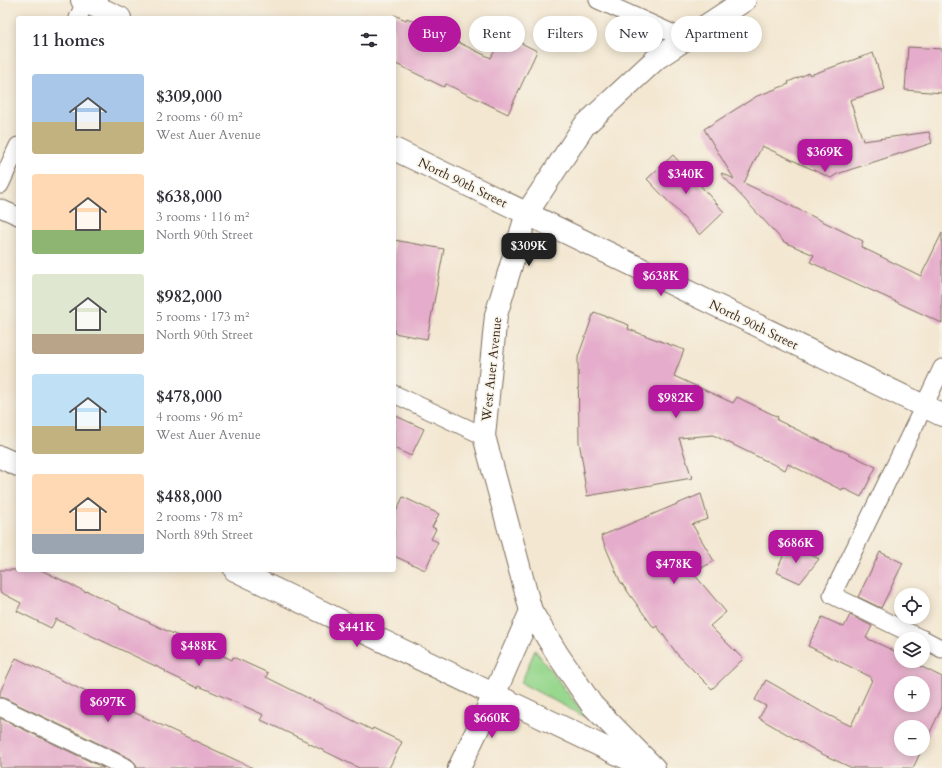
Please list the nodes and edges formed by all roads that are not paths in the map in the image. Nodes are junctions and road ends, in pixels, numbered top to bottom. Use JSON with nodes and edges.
{"nodes":[{"id":1,"x":598,"y":0,"type":"edge"},
{"id":2,"x":745,"y":0,"type":"edge"},
{"id":3,"x":83,"y":5,"type":"edge"},
{"id":4,"x":114,"y":16,"type":"edge"},
{"id":5,"x":721,"y":16,"type":"edge"},
{"id":6,"x":671,"y":34,"type":"edge"},
{"id":7,"x":671,"y":49,"type":"edge"},
{"id":8,"x":16,"y":150,"type":"edge"},
{"id":9,"x":396,"y":150,"type":"edge"},
{"id":10,"x":0,"y":185,"type":"edge"},
{"id":11,"x":0,"y":208,"type":"edge"},
{"id":12,"x":527,"y":213,"type":"junction"},
{"id":13,"x":16,"y":215,"type":"edge"},
{"id":14,"x":942,"y":368,"type":"edge"},
{"id":15,"x":396,"y":395,"type":"edge"},
{"id":16,"x":933,"y":411,"type":"edge"},
{"id":17,"x":484,"y":436,"type":"junction"},
{"id":18,"x":0,"y":456,"type":"edge"},
{"id":19,"x":16,"y":464,"type":"edge"},
{"id":20,"x":239,"y":572,"type":"edge"},
{"id":21,"x":532,"y":611,"type":"junction"},
{"id":22,"x":909,"y":632,"type":"edge"},
{"id":23,"x":930,"y":643,"type":"edge"},
{"id":24,"x":942,"y":649,"type":"edge"},
{"id":25,"x":494,"y":695,"type":"junction"},
{"id":26,"x":0,"y":707,"type":"edge"},
{"id":27,"x":127,"y":768,"type":"edge"},
{"id":28,"x":459,"y":768,"type":"edge"},
{"id":29,"x":647,"y":768,"type":"edge"},
{"id":30,"x":654,"y":768,"type":"edge"}],
"edges":[{"from":1,"to":6,"type":"lane"},
{"from":2,"to":5,"type":"street","name":"West Auer Avenue"},
{"from":3,"to":4,"type":"street"},
{"from":7,"to":12,"type":"street","name":"West Auer Avenue"},
{"from":8,"to":10,"type":"lane"},
{"from":9,"to":12,"type":"street","name":"North 90th Street"},
{"from":11,"to":13,"type":"lane"},
{"from":12,"to":16,"type":"street","name":"North 90th Street"},
{"from":12,"to":17,"type":"street","name":"West Auer Avenue"},
{"from":14,"to":16,"type":"lane"},
{"from":15,"to":17,"type":"lane"},
{"from":16,"to":22,"type":"lane"},
{"from":17,"to":21,"type":"street","name":"West Auer Avenue"},
{"from":18,"to":19,"type":"street"},
{"from":20,"to":25,"type":"street"},
{"from":21,"to":25,"type":"street"},
{"from":21,"to":30,"type":"street","name":"West Auer Avenue"},
{"from":23,"to":24,"type":"lane"},
{"from":25,"to":28,"type":"street"},
{"from":25,"to":29,"type":"street"},
{"from":26,"to":27,"type":"lane"}]}
